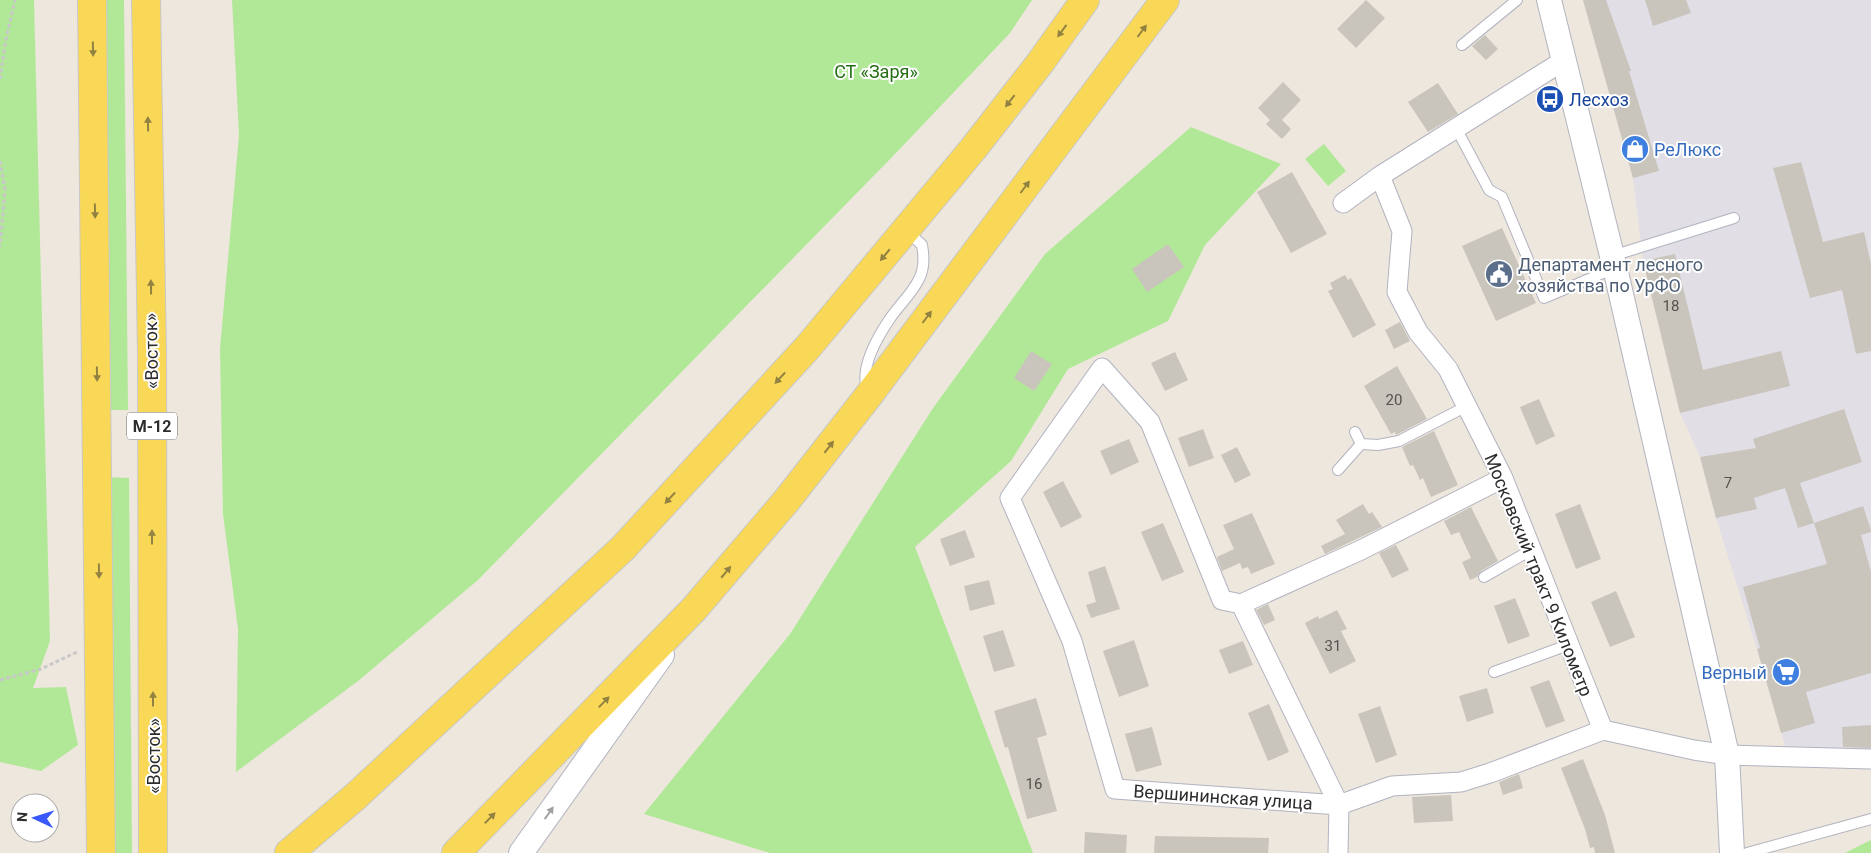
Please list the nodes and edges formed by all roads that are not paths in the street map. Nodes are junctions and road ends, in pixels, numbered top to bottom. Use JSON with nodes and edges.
{"nodes":[{"id":1,"x":92,"y":0,"type":"edge"},
{"id":2,"x":146,"y":0,"type":"edge"},
{"id":3,"x":1085,"y":0,"type":"edge"},
{"id":4,"x":1165,"y":0,"type":"edge"},
{"id":5,"x":1517,"y":0,"type":"edge"},
{"id":6,"x":1549,"y":0,"type":"edge"},
{"id":7,"x":1462,"y":45,"type":"dead end"},
{"id":8,"x":1563,"y":61,"type":"junction"},
{"id":9,"x":1456,"y":128,"type":"junction"},
{"id":10,"x":1380,"y":176,"type":"junction"},
{"id":11,"x":1343,"y":203,"type":"dead end"},
{"id":12,"x":1734,"y":218,"type":"dead end"},
{"id":13,"x":906,"y":230,"type":"junction"},
{"id":14,"x":1614,"y":262,"type":"junction"},
{"id":15,"x":869,"y":395,"type":"junction"},
{"id":16,"x":1466,"y":406,"type":"junction"},
{"id":17,"x":1355,"y":432,"type":"dead end"},
{"id":18,"x":1361,"y":444,"type":"junction"},
{"id":19,"x":1338,"y":470,"type":"dead end"},
{"id":20,"x":1503,"y":478,"type":"junction"},
{"id":21,"x":1531,"y":550,"type":"junction"},
{"id":22,"x":1484,"y":577,"type":"dead end"},
{"id":23,"x":1241,"y":604,"type":"junction"},
{"id":24,"x":694,"y":609,"type":"junction"},
{"id":25,"x":1568,"y":645,"type":"junction"},
{"id":26,"x":1494,"y":672,"type":"dead end"},
{"id":27,"x":1603,"y":730,"type":"junction"},
{"id":28,"x":1726,"y":755,"type":"junction"},
{"id":29,"x":1871,"y":759,"type":"edge"},
{"id":30,"x":1339,"y":805,"type":"junction"},
{"id":31,"x":1871,"y":819,"type":"edge"},
{"id":32,"x":101,"y":853,"type":"edge"},
{"id":33,"x":153,"y":853,"type":"edge"},
{"id":34,"x":289,"y":853,"type":"edge"},
{"id":35,"x":456,"y":853,"type":"edge"},
{"id":36,"x":521,"y":853,"type":"edge"},
{"id":37,"x":1338,"y":853,"type":"edge"},
{"id":38,"x":1732,"y":853,"type":"edge"},
{"id":39,"x":1747,"y":853,"type":"edge"}],
"edges":[{"from":1,"to":32,"type":"main road","one_way":true},
{"from":33,"to":2,"type":"main road","name":"«Восток»","number":"М-12","one_way":true},
{"from":3,"to":13,"type":"main road","one_way":true},
{"from":15,"to":4,"type":"main road","one_way":true},
{"from":5,"to":7,"type":"lane"},
{"from":6,"to":8,"type":"street"},
{"from":8,"to":9,"type":"street"},
{"from":8,"to":14,"type":"street"},
{"from":9,"to":10,"type":"street"},
{"from":9,"to":14,"type":"lane"},
{"from":10,"to":11,"type":"street"},
{"from":10,"to":16,"type":"street","name":"Московский тракт 9 Километр"},
{"from":12,"to":14,"type":"lane"},
{"from":13,"to":15,"type":"lane"},
{"from":13,"to":34,"type":"main road","one_way":true},
{"from":14,"to":28,"type":"street"},
{"from":24,"to":15,"type":"main road","one_way":true},
{"from":16,"to":18,"type":"lane"},
{"from":16,"to":20,"type":"street","name":"Московский тракт 9 Километр"},
{"from":17,"to":18,"type":"lane"},
{"from":18,"to":19,"type":"lane"},
{"from":20,"to":21,"type":"street","name":"Московский тракт 9 Километр"},
{"from":20,"to":23,"type":"street"},
{"from":21,"to":22,"type":"lane"},
{"from":21,"to":25,"type":"street","name":"Московский тракт 9 Километр"},
{"from":23,"to":30,"type":"street"},
{"from":23,"to":30,"type":"street","name":"Вершининская улица"},
{"from":35,"to":24,"type":"main road","one_way":true},
{"from":36,"to":24,"type":"street","one_way":true},
{"from":25,"to":26,"type":"lane"},
{"from":25,"to":27,"type":"street","name":"Московский тракт 9 Километр"},
{"from":27,"to":28,"type":"street"},
{"from":27,"to":30,"type":"street","name":"Вершининская улица"},
{"from":28,"to":29,"type":"street"},
{"from":28,"to":38,"type":"street"},
{"from":30,"to":37,"type":"street"},
{"from":31,"to":39,"type":"lane"}]}
